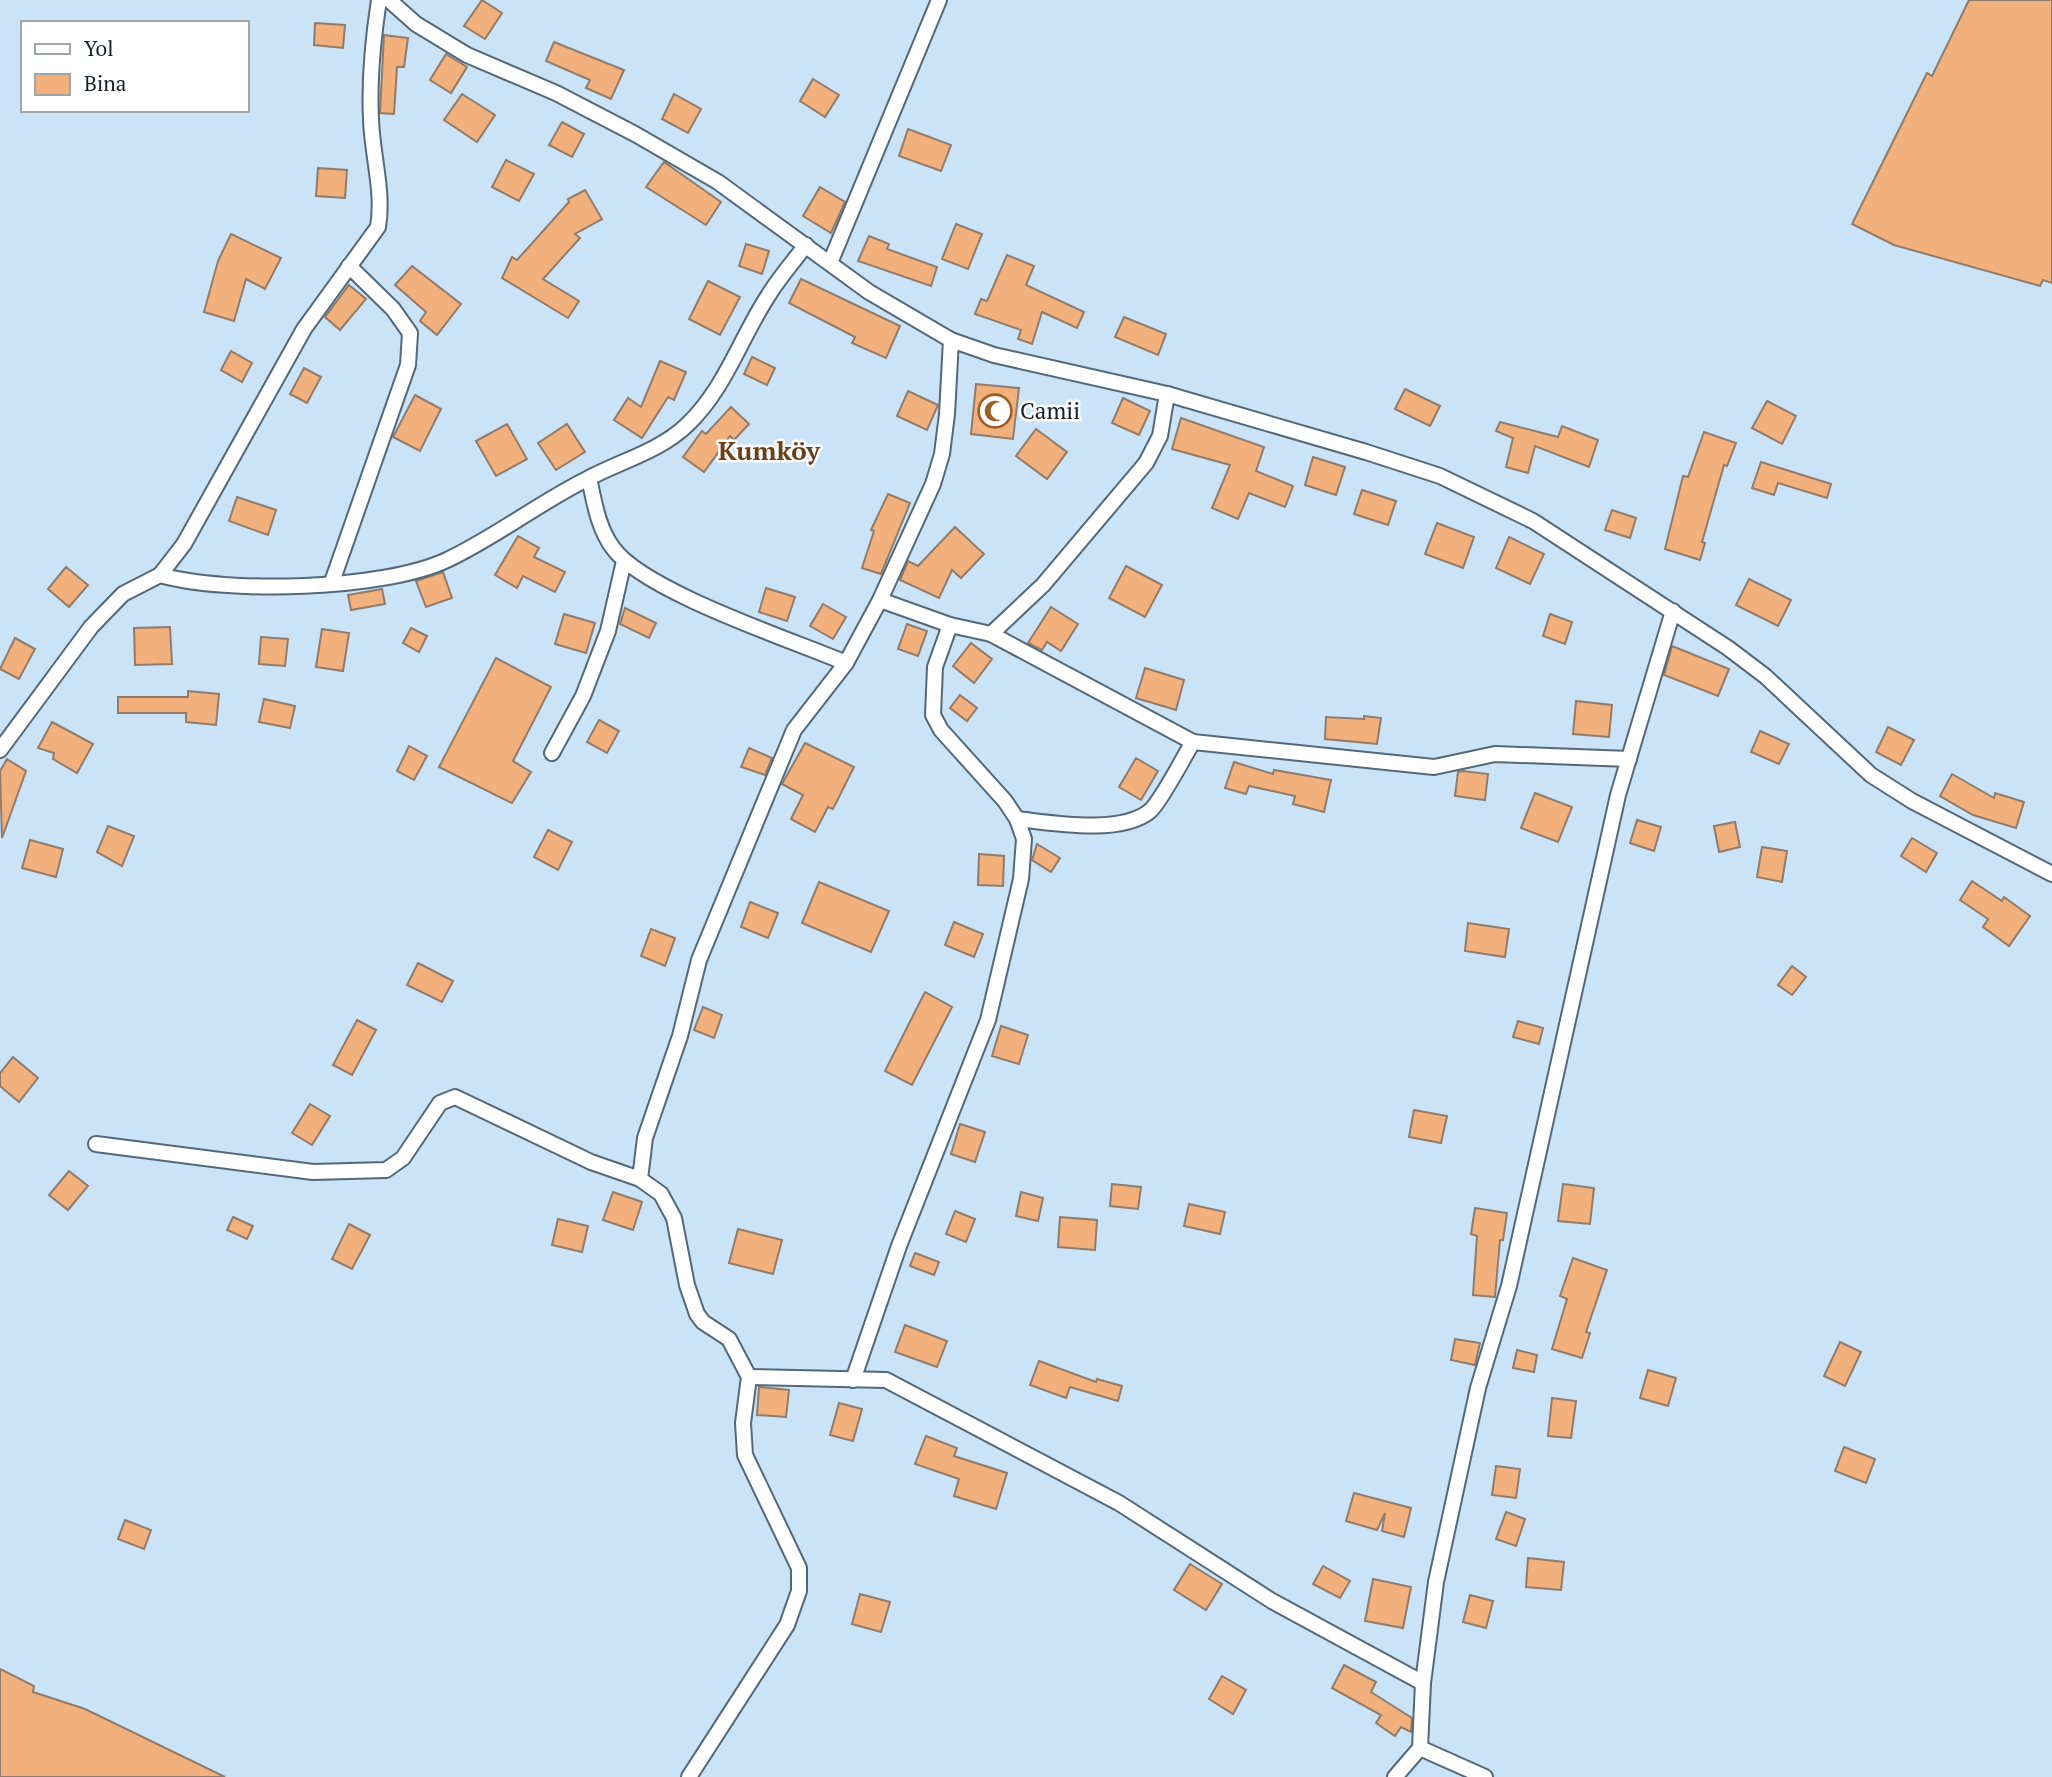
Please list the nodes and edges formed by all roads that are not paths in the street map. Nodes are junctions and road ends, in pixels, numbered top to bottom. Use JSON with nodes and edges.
{"nodes":[{"id":1,"x":379,"y":0,"type":"edge"},
{"id":2,"x":389,"y":0,"type":"edge"},
{"id":3,"x":939,"y":0,"type":"edge"},
{"id":4,"x":806,"y":245,"type":"junction"},
{"id":5,"x":830,"y":263,"type":"junction"},
{"id":6,"x":349,"y":266,"type":"junction"},
{"id":7,"x":951,"y":340,"type":"junction"},
{"id":8,"x":1167,"y":394,"type":"junction"},
{"id":9,"x":589,"y":478,"type":"junction"},
{"id":10,"x":624,"y":561,"type":"junction"},
{"id":11,"x":160,"y":575,"type":"junction"},
{"id":12,"x":332,"y":582,"type":"junction"},
{"id":13,"x":880,"y":600,"type":"junction"},
{"id":14,"x":1673,"y":611,"type":"junction"},
{"id":15,"x":950,"y":625,"type":"junction"},
{"id":16,"x":991,"y":635,"type":"junction"},
{"id":17,"x":846,"y":663,"type":"junction"},
{"id":18,"x":1193,"y":742,"type":"junction"},
{"id":19,"x":0,"y":750,"type":"edge"},
{"id":20,"x":552,"y":753,"type":"dead end"},
{"id":21,"x":1629,"y":759,"type":"junction"},
{"id":22,"x":1017,"y":819,"type":"junction"},
{"id":23,"x":2052,"y":874,"type":"edge"},
{"id":24,"x":96,"y":1144,"type":"dead end"},
{"id":25,"x":640,"y":1179,"type":"junction"},
{"id":26,"x":749,"y":1377,"type":"junction"},
{"id":27,"x":853,"y":1380,"type":"junction"},
{"id":28,"x":1423,"y":1683,"type":"junction"},
{"id":29,"x":1420,"y":1748,"type":"junction"},
{"id":30,"x":689,"y":1777,"type":"edge"},
{"id":31,"x":1395,"y":1777,"type":"edge"},
{"id":32,"x":1485,"y":1777,"type":"edge"}],
"edges":[{"from":1,"to":6,"type":"street"},
{"from":2,"to":4,"type":"street"},
{"from":3,"to":5,"type":"street"},
{"from":4,"to":5,"type":"street"},
{"from":4,"to":9,"type":"street"},
{"from":5,"to":7,"type":"street"},
{"from":6,"to":11,"type":"street"},
{"from":6,"to":12,"type":"street"},
{"from":7,"to":8,"type":"street"},
{"from":7,"to":13,"type":"street"},
{"from":8,"to":14,"type":"street"},
{"from":8,"to":16,"type":"street"},
{"from":9,"to":10,"type":"street"},
{"from":9,"to":12,"type":"street"},
{"from":10,"to":17,"type":"street"},
{"from":10,"to":20,"type":"street"},
{"from":11,"to":12,"type":"street"},
{"from":11,"to":19,"type":"street"},
{"from":13,"to":15,"type":"street"},
{"from":13,"to":17,"type":"street"},
{"from":14,"to":21,"type":"street"},
{"from":14,"to":23,"type":"street"},
{"from":15,"to":16,"type":"street"},
{"from":15,"to":22,"type":"street"},
{"from":16,"to":18,"type":"street"},
{"from":17,"to":25,"type":"street"},
{"from":18,"to":21,"type":"street"},
{"from":18,"to":22,"type":"street"},
{"from":21,"to":28,"type":"street"},
{"from":22,"to":27,"type":"street"},
{"from":24,"to":25,"type":"street"},
{"from":25,"to":26,"type":"street"},
{"from":26,"to":27,"type":"street"},
{"from":26,"to":30,"type":"street"},
{"from":27,"to":28,"type":"street"},
{"from":28,"to":29,"type":"street"},
{"from":29,"to":31,"type":"street"},
{"from":29,"to":32,"type":"street"}]}
